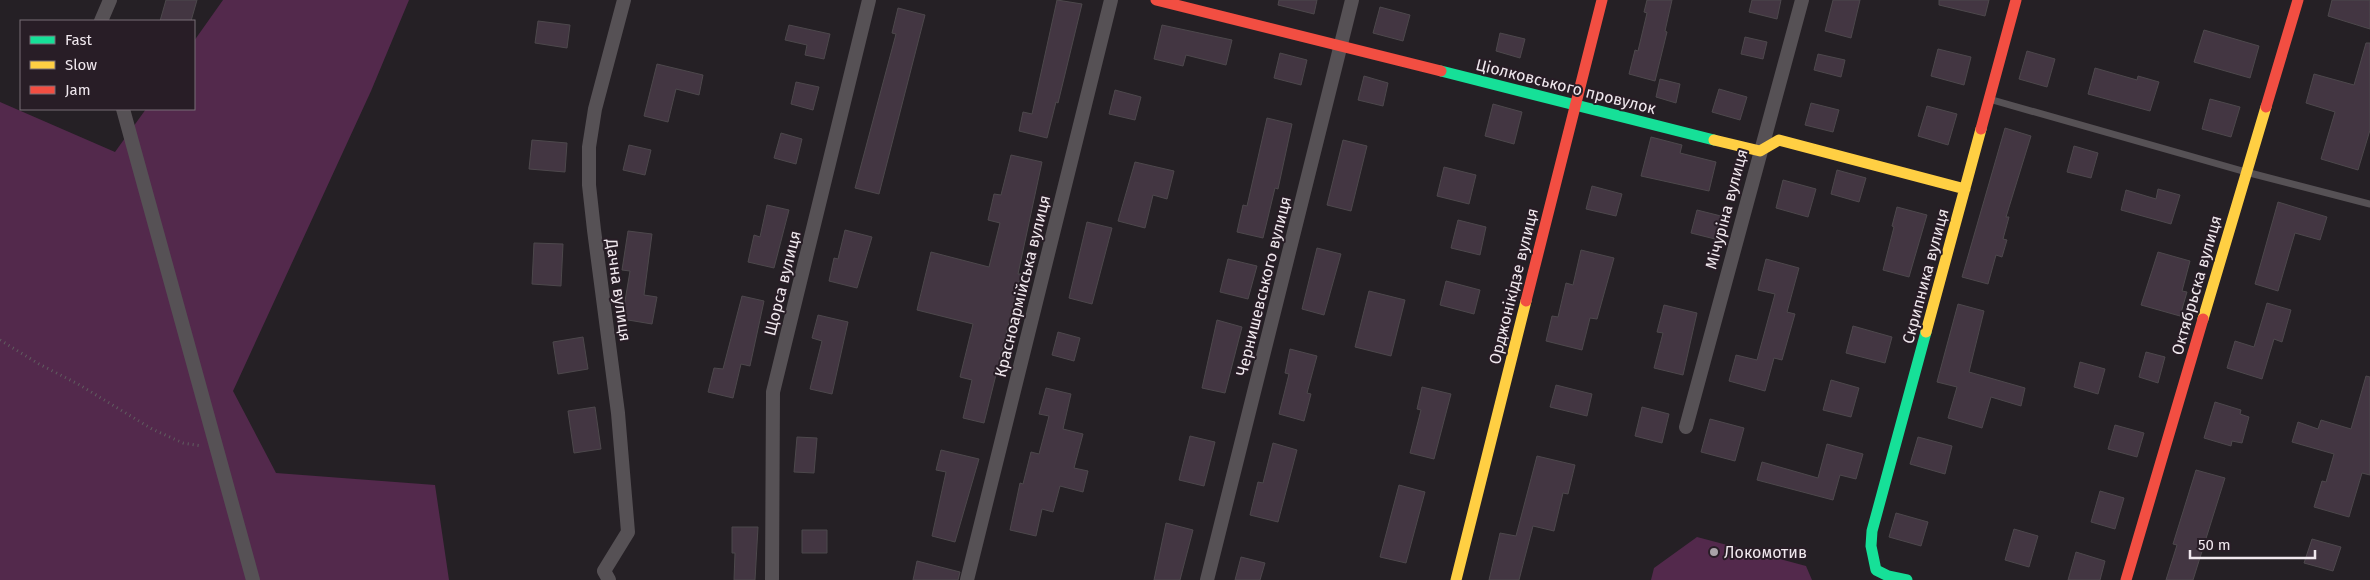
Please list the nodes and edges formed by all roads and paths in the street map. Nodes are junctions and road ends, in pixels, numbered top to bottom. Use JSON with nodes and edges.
{"nodes":[{"id":1,"x":110,"y":0,"type":"edge"},
{"id":2,"x":624,"y":0,"type":"edge"},
{"id":3,"x":869,"y":0,"type":"edge"},
{"id":4,"x":1112,"y":0,"type":"edge"},
{"id":5,"x":1156,"y":0,"type":"edge"},
{"id":6,"x":1352,"y":0,"type":"edge"},
{"id":7,"x":1602,"y":0,"type":"edge"},
{"id":8,"x":1802,"y":0,"type":"edge"},
{"id":9,"x":2016,"y":0,"type":"edge"},
{"id":10,"x":2298,"y":0,"type":"edge"},
{"id":11,"x":101,"y":20,"type":"edge"},
{"id":12,"x":1341,"y":47,"type":"junction"},
{"id":13,"x":1988,"y":99,"type":"junction"},
{"id":14,"x":1575,"y":105,"type":"junction"},
{"id":15,"x":124,"y":110,"type":"edge"},
{"id":16,"x":1760,"y":151,"type":"junction"},
{"id":17,"x":2246,"y":172,"type":"junction"},
{"id":18,"x":1965,"y":190,"type":"junction"},
{"id":19,"x":2370,"y":204,"type":"edge"},
{"id":20,"x":0,"y":340,"type":"edge"},
{"id":21,"x":1686,"y":427,"type":"dead end"},
{"id":22,"x":217,"y":449,"type":"junction"},
{"id":23,"x":253,"y":580,"type":"edge"},
{"id":24,"x":609,"y":580,"type":"edge"},
{"id":25,"x":772,"y":580,"type":"edge"},
{"id":26,"x":967,"y":580,"type":"edge"},
{"id":27,"x":1207,"y":580,"type":"edge"},
{"id":28,"x":1456,"y":580,"type":"edge"},
{"id":29,"x":1907,"y":580,"type":"edge"},
{"id":30,"x":2126,"y":580,"type":"edge"}],
"edges":[{"from":1,"to":11,"type":"street"},
{"from":2,"to":24,"type":"street","name":"Дачна вулиця"},
{"from":3,"to":25,"type":"street","name":"Щорса вулиця"},
{"from":4,"to":26,"type":"street","name":"Красноармійська вулиця"},
{"from":5,"to":12,"type":"street","name":"Ціолковського провулок"},
{"from":6,"to":12,"type":"street","name":"Чернишевського вулиця"},
{"from":7,"to":14,"type":"street","name":"Орджонікідзе вулиця"},
{"from":8,"to":16,"type":"street","name":"Мічуріна вулиця"},
{"from":9,"to":13,"type":"street","name":"Скрипника вулиця"},
{"from":10,"to":17,"type":"street","name":"Октябрьска вулиця"},
{"from":12,"to":14,"type":"street","name":"Ціолковського провулок"},
{"from":12,"to":27,"type":"street","name":"Чернишевського вулиця"},
{"from":13,"to":17,"type":"lane"},
{"from":13,"to":18,"type":"street","name":"Скрипника вулиця"},
{"from":14,"to":16,"type":"street","name":"Ціолковського провулок"},
{"from":14,"to":28,"type":"street","name":"Орджонікідзе вулиця"},
{"from":15,"to":22,"type":"street"},
{"from":16,"to":18,"type":"street"},
{"from":16,"to":21,"type":"street","name":"Мічуріна вулиця"},
{"from":17,"to":19,"type":"lane"},
{"from":17,"to":30,"type":"street","name":"Октябрьска вулиця"},
{"from":18,"to":29,"type":"street","name":"Скрипника вулиця"},
{"from":20,"to":22,"type":"path"},
{"from":22,"to":23,"type":"street"}]}
